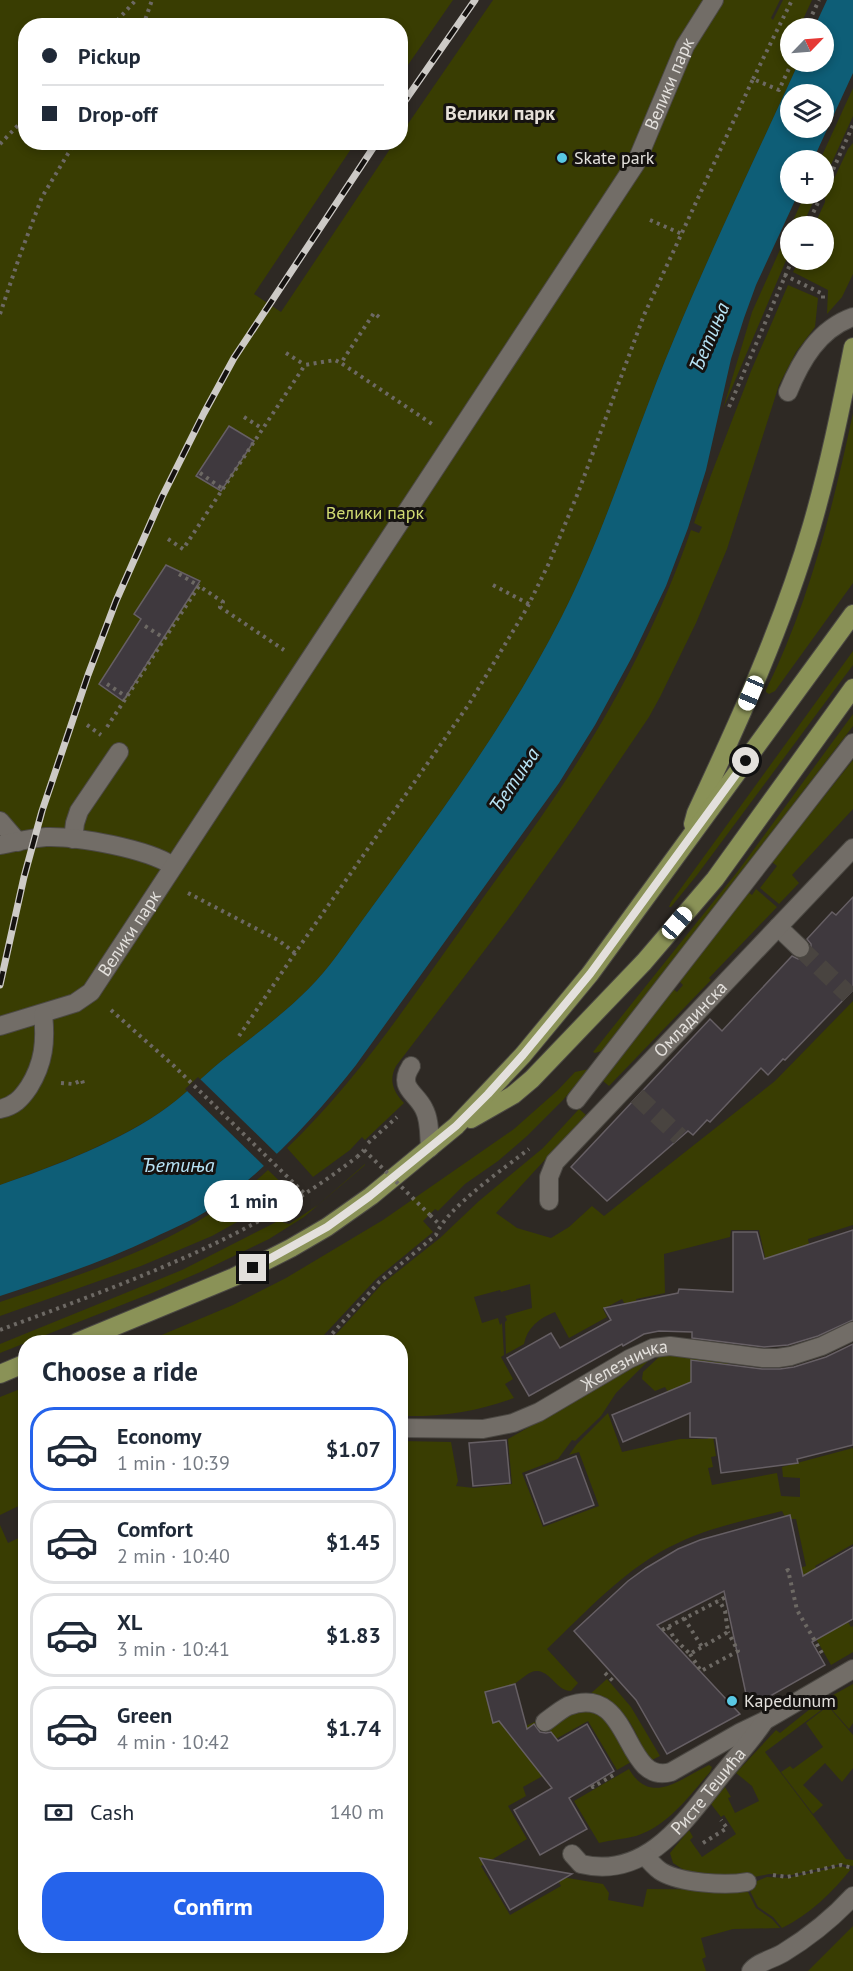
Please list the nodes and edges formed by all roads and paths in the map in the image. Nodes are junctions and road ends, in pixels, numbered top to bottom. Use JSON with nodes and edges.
{"nodes":[{"id":1,"x":136,"y":0,"type":"edge"},
{"id":2,"x":152,"y":0,"type":"edge"},
{"id":3,"x":714,"y":0,"type":"edge"},
{"id":4,"x":792,"y":0,"type":"edge"},
{"id":5,"x":819,"y":0,"type":"edge"},
{"id":6,"x":119,"y":18,"type":"edge"},
{"id":7,"x":146,"y":18,"type":"edge"},
{"id":8,"x":811,"y":18,"type":"edge"},
{"id":9,"x":787,"y":72,"type":"edge"},
{"id":10,"x":753,"y":79,"type":"junction"},
{"id":11,"x":18,"y":125,"type":"edge"},
{"id":12,"x":853,"y":126,"type":"edge"},
{"id":13,"x":0,"y":144,"type":"edge"},
{"id":14,"x":70,"y":150,"type":"edge"},
{"id":15,"x":834,"y":168,"type":"edge"},
{"id":16,"x":650,"y":220,"type":"dead end"},
{"id":17,"x":682,"y":234,"type":"junction"},
{"id":18,"x":787,"y":270,"type":"edge"},
{"id":19,"x":784,"y":275,"type":"junction"},
{"id":20,"x":819,"y":292,"type":"dead end"},
{"id":21,"x":0,"y":314,"type":"edge"},
{"id":22,"x":379,"y":317,"type":"dead end"},
{"id":23,"x":853,"y":317,"type":"edge"},
{"id":24,"x":853,"y":347,"type":"edge"},
{"id":25,"x":286,"y":353,"type":"dead end"},
{"id":26,"x":341,"y":363,"type":"junction"},
{"id":27,"x":305,"y":365,"type":"junction"},
{"id":28,"x":788,"y":392,"type":"dead end"},
{"id":29,"x":729,"y":407,"type":"dead end"},
{"id":30,"x":244,"y":417,"type":"dead end"},
{"id":31,"x":431,"y":423,"type":"dead end"},
{"id":32,"x":262,"y":429,"type":"junction"},
{"id":33,"x":200,"y":473,"type":"dead end"},
{"id":34,"x":223,"y":489,"type":"junction"},
{"id":35,"x":168,"y":539,"type":"dead end"},
{"id":36,"x":179,"y":574,"type":"dead end"},
{"id":37,"x":493,"y":585,"type":"dead end"},
{"id":38,"x":199,"y":586,"type":"junction"},
{"id":39,"x":529,"y":604,"type":"junction"},
{"id":40,"x":853,"y":614,"type":"edge"},
{"id":41,"x":145,"y":626,"type":"dead end"},
{"id":42,"x":164,"y":639,"type":"junction"},
{"id":43,"x":283,"y":649,"type":"dead end"},
{"id":44,"x":107,"y":684,"type":"dead end"},
{"id":45,"x":853,"y":688,"type":"edge"},
{"id":46,"x":127,"y":697,"type":"junction"},
{"id":47,"x":87,"y":725,"type":"dead end"},
{"id":48,"x":853,"y":743,"type":"edge"},
{"id":49,"x":119,"y":752,"type":"dead end"},
{"id":50,"x":0,"y":821,"type":"edge"},
{"id":51,"x":73,"y":839,"type":"junction"},
{"id":52,"x":688,"y":841,"type":"junction"},
{"id":53,"x":9,"y":843,"type":"edge"},
{"id":54,"x":853,"y":848,"type":"edge"},
{"id":55,"x":174,"y":866,"type":"junction"},
{"id":56,"x":180,"y":888,"type":"dead end"},
{"id":57,"x":778,"y":927,"type":"junction"},
{"id":58,"x":800,"y":948,"type":"tunnel mouth"},
{"id":59,"x":295,"y":953,"type":"junction"},
{"id":60,"x":91,"y":992,"type":"junction"},
{"id":61,"x":43,"y":1014,"type":"junction"},
{"id":62,"x":0,"y":1026,"type":"edge"},
{"id":63,"x":239,"y":1036,"type":"dead end"},
{"id":64,"x":411,"y":1066,"type":"dead end"},
{"id":65,"x":74,"y":1084,"type":"dead end"},
{"id":66,"x":84,"y":1087,"type":"dead end"},
{"id":67,"x":416,"y":1098,"type":"junction"},
{"id":68,"x":576,"y":1101,"type":"dead end"},
{"id":69,"x":0,"y":1109,"type":"edge"},
{"id":70,"x":456,"y":1126,"type":"junction"},
{"id":71,"x":368,"y":1143,"type":"dead end"},
{"id":72,"x":430,"y":1148,"type":"junction"},
{"id":73,"x":530,"y":1148,"type":"dead end"},
{"id":74,"x":305,"y":1194,"type":"junction"},
{"id":75,"x":549,"y":1201,"type":"dead end"},
{"id":76,"x":276,"y":1212,"type":"junction"},
{"id":77,"x":283,"y":1218,"type":"dead end"},
{"id":78,"x":440,"y":1225,"type":"junction"},
{"id":79,"x":0,"y":1330,"type":"edge"},
{"id":80,"x":853,"y":1331,"type":"edge"},
{"id":81,"x":94,"y":1335,"type":"edge"},
{"id":82,"x":330,"y":1335,"type":"edge"},
{"id":83,"x":18,"y":1366,"type":"edge"},
{"id":84,"x":0,"y":1374,"type":"edge"},
{"id":85,"x":408,"y":1428,"type":"edge"},
{"id":86,"x":786,"y":1570,"type":"dead end"},
{"id":87,"x":726,"y":1597,"type":"dead end"},
{"id":88,"x":719,"y":1600,"type":"junction"},
{"id":89,"x":688,"y":1609,"type":"dead end"},
{"id":90,"x":690,"y":1615,"type":"junction"},
{"id":91,"x":684,"y":1618,"type":"junction"},
{"id":92,"x":668,"y":1627,"type":"junction"},
{"id":93,"x":662,"y":1630,"type":"dead end"},
{"id":94,"x":728,"y":1632,"type":"junction"},
{"id":95,"x":815,"y":1643,"type":"dead end"},
{"id":96,"x":702,"y":1647,"type":"junction"},
{"id":97,"x":690,"y":1654,"type":"junction"},
{"id":98,"x":853,"y":1669,"type":"edge"},
{"id":99,"x":609,"y":1670,"type":"dead end"},
{"id":100,"x":603,"y":1676,"type":"dead end"},
{"id":101,"x":764,"y":1721,"type":"junction"},
{"id":102,"x":545,"y":1722,"type":"dead end"},
{"id":103,"x":618,"y":1772,"type":"dead end"},
{"id":104,"x":591,"y":1785,"type":"dead end"},
{"id":105,"x":572,"y":1854,"type":"dead end"},
{"id":106,"x":645,"y":1856,"type":"junction"},
{"id":107,"x":853,"y":1868,"type":"edge"},
{"id":108,"x":747,"y":1882,"type":"joint"},
{"id":109,"x":853,"y":1896,"type":"edge"},
{"id":110,"x":754,"y":1970,"type":"edge"}],
"edges":[{"from":1,"to":6,"type":"path"},
{"from":2,"to":7,"type":"path"},
{"from":3,"to":55,"type":"street","name":"Велики парк"},
{"from":4,"to":10,"type":"path"},
{"from":5,"to":8,"type":"path"},
{"from":9,"to":10,"type":"path"},
{"from":10,"to":17,"type":"path"},
{"from":11,"to":13,"type":"path"},
{"from":12,"to":15,"type":"path"},
{"from":14,"to":21,"type":"path"},
{"from":16,"to":17,"type":"path"},
{"from":17,"to":39,"type":"path"},
{"from":18,"to":19,"type":"path"},
{"from":19,"to":20,"type":"path"},
{"from":19,"to":29,"type":"path"},
{"from":22,"to":26,"type":"path"},
{"from":23,"to":28,"type":"street"},
{"from":24,"to":52,"type":"main road"},
{"from":25,"to":27,"type":"path"},
{"from":26,"to":27,"type":"path"},
{"from":26,"to":31,"type":"path"},
{"from":27,"to":32,"type":"path"},
{"from":30,"to":32,"type":"path"},
{"from":32,"to":34,"type":"path"},
{"from":33,"to":34,"type":"path"},
{"from":34,"to":35,"type":"path"},
{"from":36,"to":38,"type":"path"},
{"from":37,"to":39,"type":"path"},
{"from":38,"to":42,"type":"path"},
{"from":38,"to":43,"type":"path"},
{"from":39,"to":59,"type":"path"},
{"from":40,"to":52,"type":"main road"},
{"from":41,"to":42,"type":"path"},
{"from":42,"to":46,"type":"path"},
{"from":44,"to":46,"type":"path"},
{"from":45,"to":70,"type":"main road"},
{"from":46,"to":47,"type":"path"},
{"from":48,"to":68,"type":"street"},
{"from":49,"to":51,"type":"street"},
{"from":50,"to":53,"type":"street"},
{"from":51,"to":53,"type":"street"},
{"from":51,"to":55,"type":"street"},
{"from":52,"to":70,"type":"main road"},
{"from":54,"to":57,"type":"street","name":"Омладинска"},
{"from":55,"to":60,"type":"street","name":"Велики парк"},
{"from":56,"to":59,"type":"path"},
{"from":57,"to":58,"type":"street"},
{"from":57,"to":75,"type":"street","name":"Омладинска"},
{"from":59,"to":63,"type":"path"},
{"from":60,"to":61,"type":"street","name":"Велики парк"},
{"from":60,"to":74,"type":"path"},
{"from":61,"to":62,"type":"street","name":"Велики парк"},
{"from":61,"to":69,"type":"street"},
{"from":64,"to":67,"type":"street"},
{"from":65,"to":66,"type":"path"},
{"from":67,"to":71,"type":"path"},
{"from":67,"to":72,"type":"street"},
{"from":70,"to":72,"type":"main road"},
{"from":72,"to":81,"type":"main road"},
{"from":73,"to":78,"type":"path"},
{"from":74,"to":76,"type":"path"},
{"from":74,"to":78,"type":"path","bridge":true},
{"from":76,"to":77,"type":"path"},
{"from":76,"to":79,"type":"path"},
{"from":78,"to":82,"type":"path"},
{"from":80,"to":85,"type":"street","name":"Железничка"},
{"from":83,"to":84,"type":"main road"},
{"from":86,"to":95,"type":"path"},
{"from":87,"to":88,"type":"path"},
{"from":88,"to":90,"type":"path"},
{"from":88,"to":94,"type":"path"},
{"from":89,"to":90,"type":"path"},
{"from":90,"to":91,"type":"path"},
{"from":91,"to":92,"type":"path"},
{"from":91,"to":96,"type":"path"},
{"from":92,"to":93,"type":"path"},
{"from":92,"to":97,"type":"path"},
{"from":94,"to":96,"type":"path"},
{"from":94,"to":97,"type":"path"},
{"from":96,"to":97,"type":"path"},
{"from":98,"to":101,"type":"street","name":"Ристе Тешића"},
{"from":99,"to":100,"type":"path"},
{"from":101,"to":102,"type":"street","name":"Ристе Тешића"},
{"from":101,"to":106,"type":"street","name":"Ристе Тешића"},
{"from":103,"to":104,"type":"path"},
{"from":105,"to":106,"type":"street","name":"Ристе Тешића"},
{"from":106,"to":108,"type":"street"},
{"from":107,"to":108,"type":"path"},
{"from":109,"to":110,"type":"street"}]}
